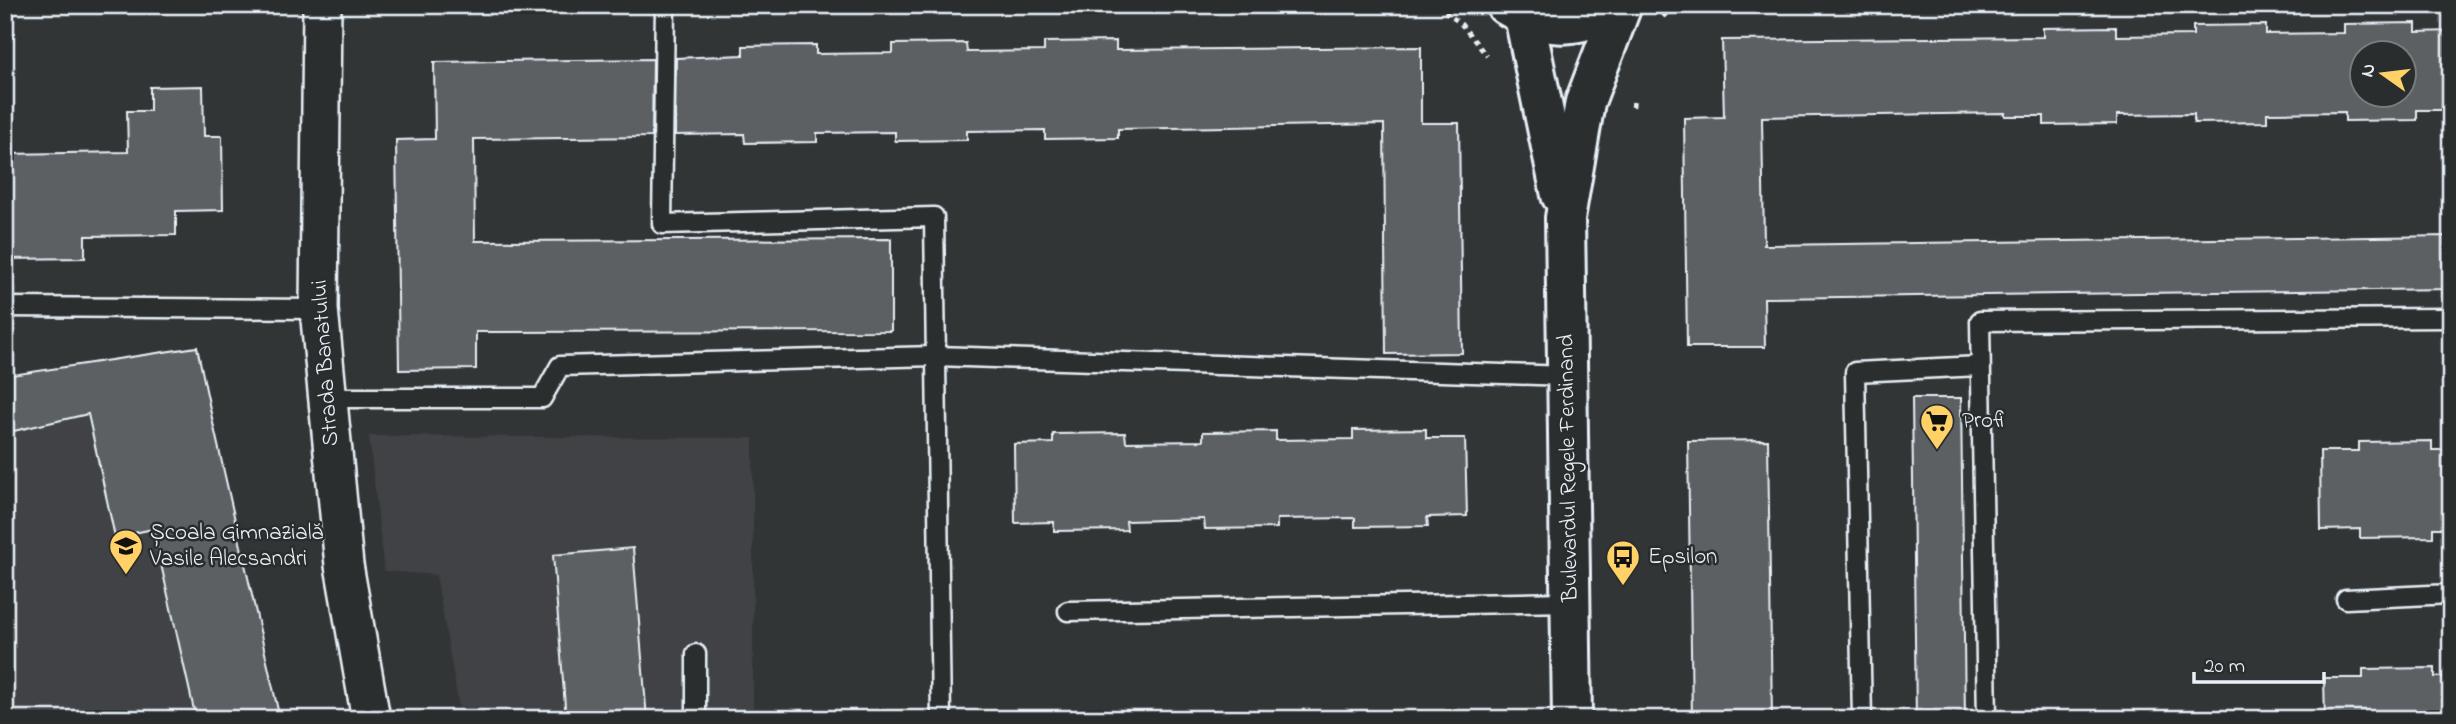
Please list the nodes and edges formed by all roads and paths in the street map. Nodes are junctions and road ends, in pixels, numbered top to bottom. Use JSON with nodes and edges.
{"nodes":[{"id":1,"x":322,"y":5,"type":"edge"},
{"id":2,"x":665,"y":5,"type":"edge"},
{"id":3,"x":1437,"y":5,"type":"edge"},
{"id":4,"x":1620,"y":5,"type":"edge"},
{"id":5,"x":1515,"y":11,"type":"edge"},
{"id":6,"x":1491,"y":65,"type":"dead end"},
{"id":7,"x":1565,"y":218,"type":"junction"},
{"id":8,"x":5,"y":307,"type":"edge"},
{"id":9,"x":319,"y":309,"type":"junction"},
{"id":10,"x":2451,"y":318,"type":"edge"},
{"id":11,"x":935,"y":356,"type":"junction"},
{"id":12,"x":1980,"y":366,"type":"junction"},
{"id":13,"x":1568,"y":376,"type":"junction"},
{"id":14,"x":326,"y":398,"type":"junction"},
{"id":15,"x":2451,"y":594,"type":"edge"},
{"id":16,"x":2346,"y":599,"type":"dead end"},
{"id":17,"x":1571,"y":602,"type":"junction"},
{"id":18,"x":1068,"y":611,"type":"dead end"},
{"id":19,"x":696,"y":654,"type":"dead end"},
{"id":20,"x":371,"y":719,"type":"edge"},
{"id":21,"x":696,"y":719,"type":"edge"},
{"id":22,"x":941,"y":719,"type":"edge"},
{"id":23,"x":1572,"y":719,"type":"edge"},
{"id":24,"x":1862,"y":719,"type":"edge"},
{"id":25,"x":1987,"y":719,"type":"edge"}],
"edges":[{"from":1,"to":9,"type":"street","name":"Strada Banatului"},
{"from":2,"to":11,"type":"lane"},
{"from":3,"to":6,"type":"path"},
{"from":4,"to":5,"type":"main road"},
{"from":4,"to":7,"type":"main road","name":"Bulevardul Regele Ferdinand"},
{"from":5,"to":7,"type":"main road","name":"Bulevardul Regele Ferdinand"},
{"from":7,"to":13,"type":"main road","name":"Bulevardul Regele Ferdinand"},
{"from":8,"to":9,"type":"lane"},
{"from":9,"to":14,"type":"street","name":"Strada Banatului"},
{"from":10,"to":12,"type":"lane"},
{"from":11,"to":13,"type":"lane"},
{"from":11,"to":14,"type":"lane"},
{"from":11,"to":22,"type":"lane"},
{"from":12,"to":24,"type":"lane"},
{"from":12,"to":25,"type":"lane"},
{"from":13,"to":17,"type":"main road","name":"Bulevardul Regele Ferdinand"},
{"from":14,"to":20,"type":"street","name":"Strada Banatului"},
{"from":15,"to":16,"type":"lane"},
{"from":17,"to":18,"type":"lane"},
{"from":17,"to":23,"type":"main road","name":"Bulevardul Regele Ferdinand"},
{"from":19,"to":21,"type":"lane"}]}
